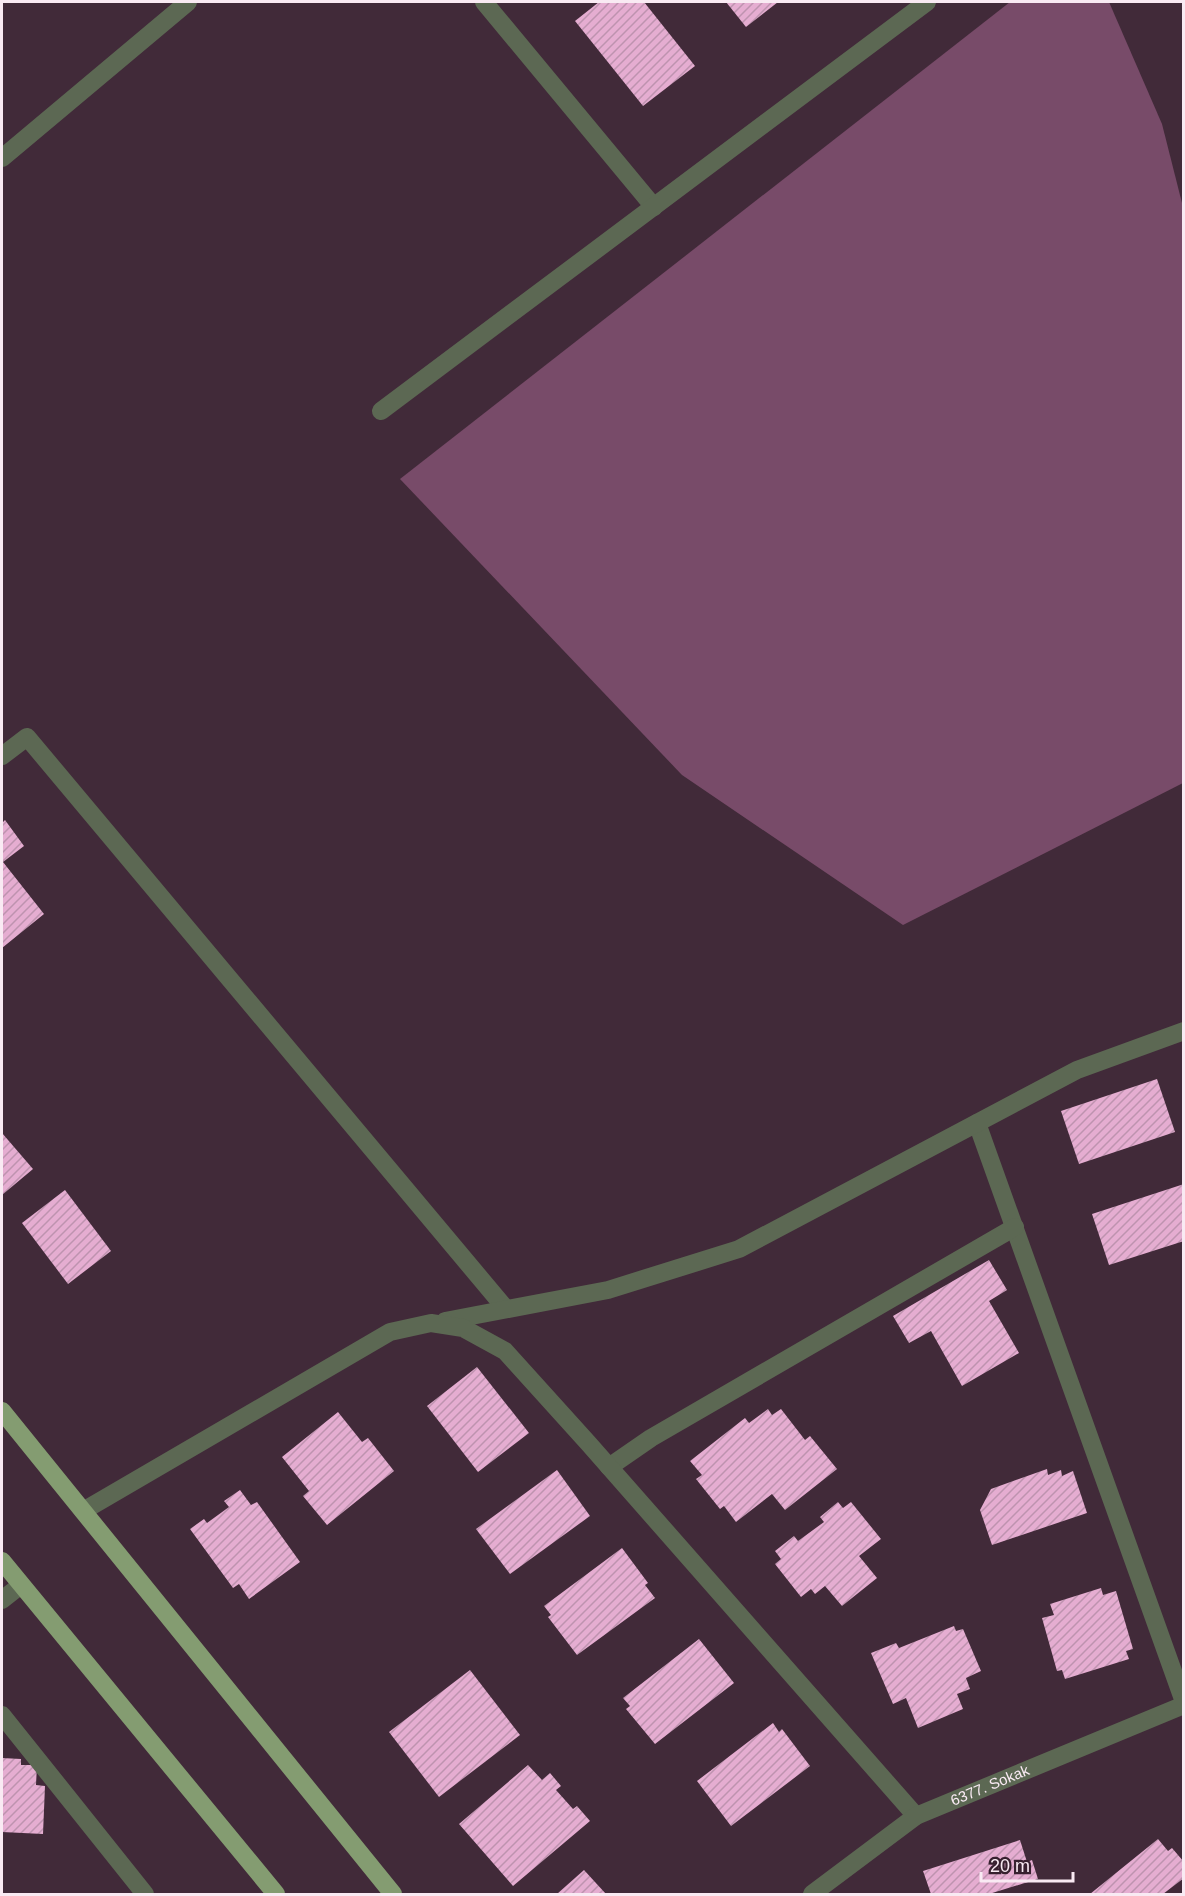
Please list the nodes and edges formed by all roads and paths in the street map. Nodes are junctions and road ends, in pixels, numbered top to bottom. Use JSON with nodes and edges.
{"nodes":[{"id":1,"x":188,"y":2,"type":"edge"},
{"id":2,"x":484,"y":2,"type":"edge"},
{"id":3,"x":927,"y":2,"type":"edge"},
{"id":4,"x":2,"y":158,"type":"edge"},
{"id":5,"x":654,"y":207,"type":"junction"},
{"id":6,"x":381,"y":411,"type":"dead end"},
{"id":7,"x":2,"y":756,"type":"edge"},
{"id":8,"x":1184,"y":1031,"type":"edge"},
{"id":9,"x":977,"y":1123,"type":"junction"},
{"id":10,"x":1015,"y":1227,"type":"junction"},
{"id":11,"x":506,"y":1309,"type":"junction"},
{"id":12,"x":431,"y":1323,"type":"junction"},
{"id":13,"x":2,"y":1411,"type":"edge"},
{"id":14,"x":609,"y":1467,"type":"junction"},
{"id":15,"x":83,"y":1511,"type":"junction"},
{"id":16,"x":2,"y":1561,"type":"edge"},
{"id":17,"x":21,"y":1585,"type":"junction"},
{"id":18,"x":2,"y":1600,"type":"edge"},
{"id":19,"x":1184,"y":1704,"type":"edge"},
{"id":20,"x":2,"y":1715,"type":"edge"},
{"id":21,"x":916,"y":1816,"type":"junction"},
{"id":22,"x":145,"y":1894,"type":"edge"},
{"id":23,"x":276,"y":1894,"type":"edge"},
{"id":24,"x":393,"y":1894,"type":"edge"},
{"id":25,"x":812,"y":1894,"type":"edge"}],
"edges":[{"from":1,"to":4,"type":"street"},
{"from":2,"to":5,"type":"street"},
{"from":3,"to":5,"type":"street"},
{"from":5,"to":6,"type":"street"},
{"from":7,"to":11,"type":"street"},
{"from":8,"to":9,"type":"street"},
{"from":9,"to":10,"type":"street"},
{"from":9,"to":11,"type":"street"},
{"from":10,"to":14,"type":"street"},
{"from":10,"to":19,"type":"street"},
{"from":11,"to":12,"type":"street"},
{"from":12,"to":14,"type":"street"},
{"from":12,"to":15,"type":"street"},
{"from":13,"to":15,"type":"main road"},
{"from":14,"to":21,"type":"street"},
{"from":15,"to":24,"type":"main road"},
{"from":16,"to":17,"type":"main road"},
{"from":17,"to":18,"type":"street"},
{"from":17,"to":23,"type":"main road"},
{"from":19,"to":21,"type":"street","name":"6377. Sokak"},
{"from":20,"to":22,"type":"street"},
{"from":21,"to":25,"type":"street","name":"6377. Sokak"}]}
